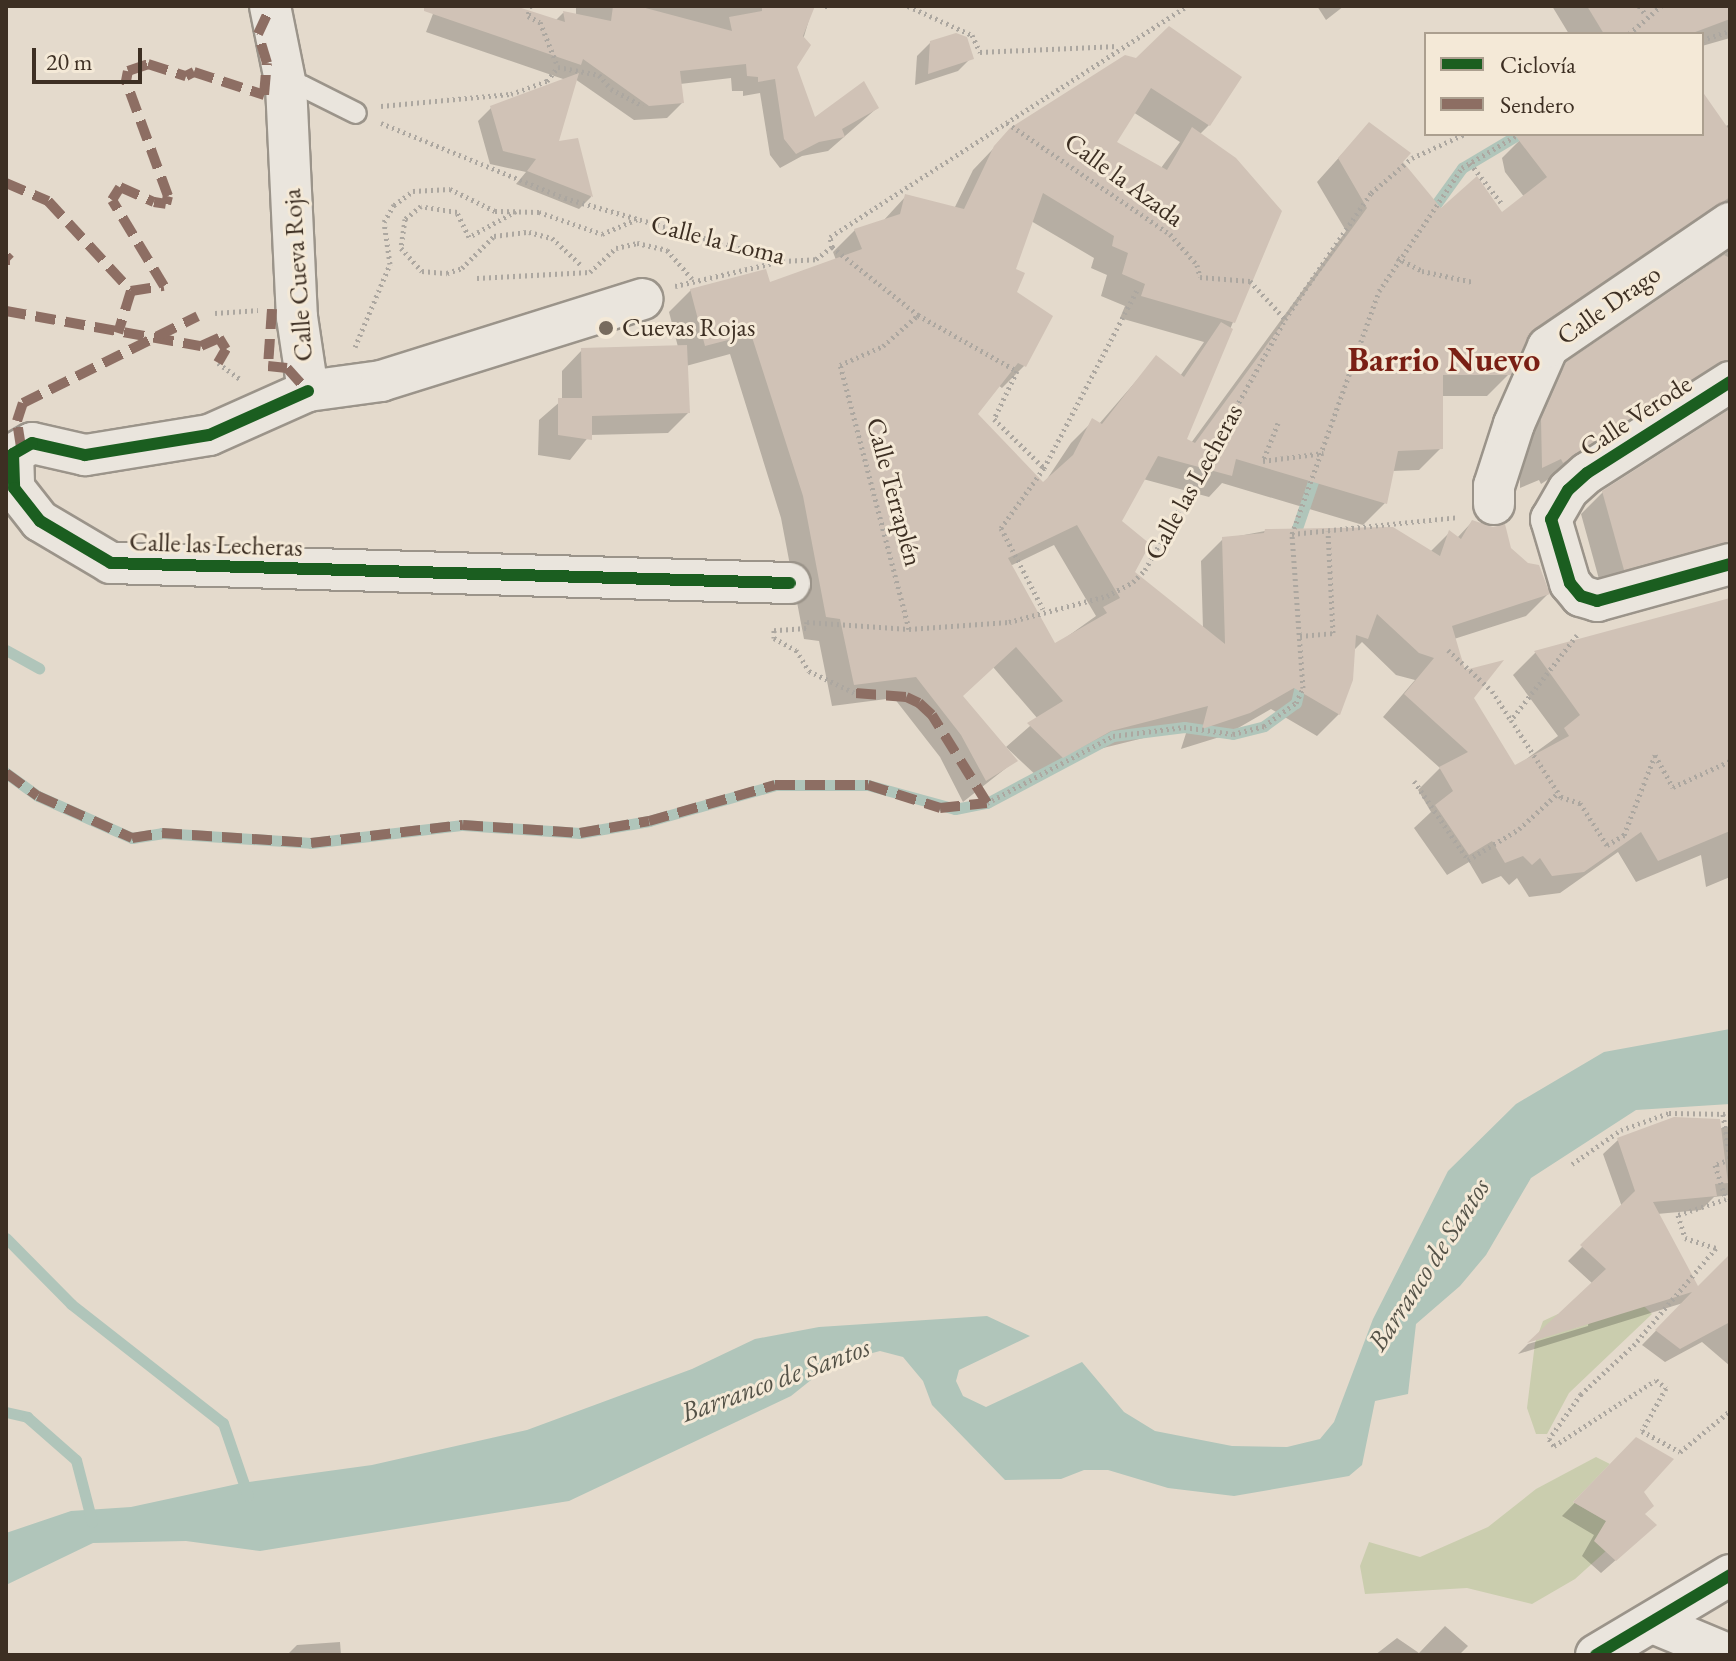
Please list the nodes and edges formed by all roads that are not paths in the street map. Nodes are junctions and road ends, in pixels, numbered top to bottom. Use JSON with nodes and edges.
{"nodes":[{"id":1,"x":270,"y":6,"type":"edge"},
{"id":2,"x":286,"y":85,"type":"junction"},
{"id":3,"x":356,"y":113,"type":"road end"},
{"id":4,"x":1730,"y":223,"type":"edge"},
{"id":5,"x":642,"y":299,"type":"road end"},
{"id":6,"x":1730,"y":382,"type":"edge"},
{"id":7,"x":308,"y":391,"type":"junction"},
{"id":8,"x":1480,"y":510,"type":"road end"},
{"id":9,"x":1730,"y":564,"type":"edge"},
{"id":10,"x":790,"y":583,"type":"dead end"},
{"id":11,"x":1730,"y":1575,"type":"edge"},
{"id":12,"x":1653,"y":1623,"type":"junction"},
{"id":13,"x":1596,"y":1655,"type":"edge"},
{"id":14,"x":1730,"y":1655,"type":"edge"}],
"edges":[{"from":1,"to":2,"type":"street","name":"Calle Cueva Roja"},
{"from":2,"to":3,"type":"lane"},
{"from":2,"to":7,"type":"street","name":"Calle Cueva Roja"},
{"from":4,"to":8,"type":"street","name":"Calle Drago"},
{"from":5,"to":7,"type":"street","name":"Calle Cueva Roja"},
{"from":6,"to":9,"type":"street","name":"Calle Verode"},
{"from":7,"to":10,"type":"street","name":"Calle las Lecheras"},
{"from":11,"to":12,"type":"street"},
{"from":12,"to":13,"type":"street"},
{"from":12,"to":14,"type":"street"}]}
